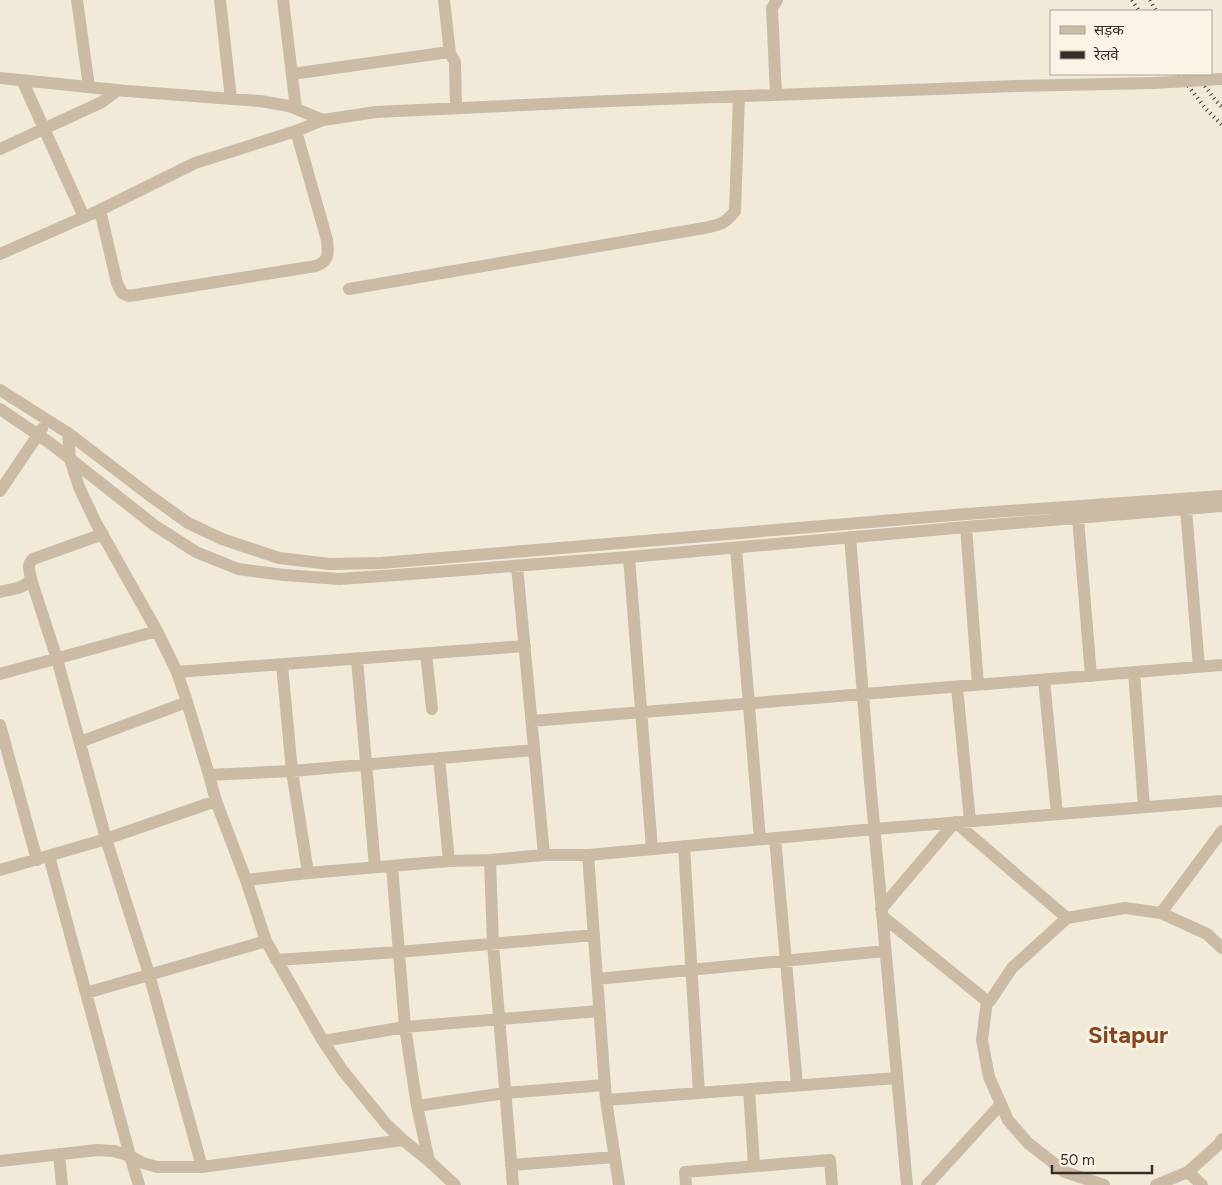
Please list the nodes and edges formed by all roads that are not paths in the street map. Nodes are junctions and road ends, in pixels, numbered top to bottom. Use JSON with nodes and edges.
{"nodes":[{"id":1,"x":77,"y":0,"type":"edge"},
{"id":2,"x":220,"y":0,"type":"edge"},
{"id":3,"x":283,"y":0,"type":"edge"},
{"id":4,"x":444,"y":0,"type":"edge"},
{"id":5,"x":777,"y":0,"type":"edge"},
{"id":6,"x":450,"y":53,"type":"junction"},
{"id":7,"x":292,"y":74,"type":"junction"},
{"id":8,"x":0,"y":78,"type":"edge"},
{"id":9,"x":1222,"y":78,"type":"edge"},
{"id":10,"x":22,"y":80,"type":"junction"},
{"id":11,"x":89,"y":87,"type":"junction"},
{"id":12,"x":118,"y":90,"type":"junction"},
{"id":13,"x":776,"y":95,"type":"junction"},
{"id":14,"x":739,"y":96,"type":"junction"},
{"id":15,"x":231,"y":99,"type":"junction"},
{"id":16,"x":456,"y":108,"type":"junction"},
{"id":17,"x":296,"y":109,"type":"junction"},
{"id":18,"x":323,"y":120,"type":"junction"},
{"id":19,"x":44,"y":128,"type":"junction"},
{"id":20,"x":296,"y":131,"type":"junction"},
{"id":21,"x":0,"y":149,"type":"edge"},
{"id":22,"x":100,"y":210,"type":"junction"},
{"id":23,"x":84,"y":217,"type":"junction"},
{"id":24,"x":0,"y":254,"type":"edge"},
{"id":25,"x":349,"y":289,"type":"dead end"},
{"id":26,"x":0,"y":390,"type":"edge"},
{"id":27,"x":0,"y":409,"type":"edge"},
{"id":28,"x":48,"y":421,"type":"junction"},
{"id":29,"x":68,"y":433,"type":"junction"},
{"id":30,"x":38,"y":435,"type":"junction"},
{"id":31,"x":70,"y":459,"type":"junction"},
{"id":32,"x":0,"y":491,"type":"edge"},
{"id":33,"x":1222,"y":496,"type":"edge"},
{"id":34,"x":1222,"y":506,"type":"edge"},
{"id":35,"x":1186,"y":509,"type":"junction"},
{"id":36,"x":1078,"y":518,"type":"junction"},
{"id":37,"x":966,"y":527,"type":"junction"},
{"id":38,"x":103,"y":534,"type":"junction"},
{"id":39,"x":850,"y":537,"type":"junction"},
{"id":40,"x":736,"y":548,"type":"junction"},
{"id":41,"x":629,"y":557,"type":"junction"},
{"id":42,"x":517,"y":566,"type":"junction"},
{"id":43,"x":31,"y":579,"type":"junction"},
{"id":44,"x":0,"y":592,"type":"edge"},
{"id":45,"x":157,"y":632,"type":"junction"},
{"id":46,"x":524,"y":646,"type":"junction"},
{"id":47,"x":426,"y":654,"type":"junction"},
{"id":48,"x":57,"y":658,"type":"junction"},
{"id":49,"x":357,"y":659,"type":"junction"},
{"id":50,"x":282,"y":665,"type":"junction"},
{"id":51,"x":1222,"y":665,"type":"edge"},
{"id":52,"x":1199,"y":667,"type":"junction"},
{"id":53,"x":177,"y":672,"type":"junction"},
{"id":54,"x":1134,"y":672,"type":"junction"},
{"id":55,"x":0,"y":674,"type":"edge"},
{"id":56,"x":1091,"y":676,"type":"junction"},
{"id":57,"x":1044,"y":680,"type":"junction"},
{"id":58,"x":978,"y":685,"type":"junction"},
{"id":59,"x":957,"y":687,"type":"junction"},
{"id":60,"x":863,"y":694,"type":"junction"},
{"id":61,"x":187,"y":702,"type":"junction"},
{"id":62,"x":749,"y":704,"type":"junction"},
{"id":63,"x":432,"y":709,"type":"dead end"},
{"id":64,"x":641,"y":713,"type":"junction"},
{"id":65,"x":532,"y":722,"type":"junction"},
{"id":66,"x":0,"y":725,"type":"edge"},
{"id":67,"x":80,"y":742,"type":"junction"},
{"id":68,"x":534,"y":750,"type":"junction"},
{"id":69,"x":439,"y":758,"type":"junction"},
{"id":70,"x":366,"y":764,"type":"junction"},
{"id":71,"x":292,"y":770,"type":"junction"},
{"id":72,"x":209,"y":775,"type":"junction"},
{"id":73,"x":216,"y":801,"type":"junction"},
{"id":74,"x":1222,"y":801,"type":"edge"},
{"id":75,"x":1144,"y":807,"type":"junction"},
{"id":76,"x":1056,"y":814,"type":"junction"},
{"id":77,"x":970,"y":821,"type":"junction"},
{"id":78,"x":955,"y":822,"type":"junction"},
{"id":79,"x":874,"y":829,"type":"junction"},
{"id":80,"x":1222,"y":831,"type":"edge"},
{"id":81,"x":774,"y":838,"type":"junction"},
{"id":82,"x":106,"y":839,"type":"junction"},
{"id":83,"x":760,"y":839,"type":"junction"},
{"id":84,"x":684,"y":846,"type":"junction"},
{"id":85,"x":652,"y":849,"type":"junction"},
{"id":86,"x":544,"y":855,"type":"junction"},
{"id":87,"x":588,"y":855,"type":"junction"},
{"id":88,"x":43,"y":858,"type":"junction"},
{"id":89,"x":490,"y":860,"type":"junction"},
{"id":90,"x":449,"y":861,"type":"junction"},
{"id":91,"x":392,"y":866,"type":"junction"},
{"id":92,"x":375,"y":868,"type":"junction"},
{"id":93,"x":0,"y":870,"type":"edge"},
{"id":94,"x":308,"y":873,"type":"junction"},
{"id":95,"x":246,"y":880,"type":"junction"},
{"id":96,"x":882,"y":912,"type":"junction"},
{"id":97,"x":1161,"y":913,"type":"junction"},
{"id":98,"x":1067,"y":918,"type":"junction"},
{"id":99,"x":594,"y":935,"type":"junction"},
{"id":100,"x":266,"y":941,"type":"junction"},
{"id":101,"x":493,"y":944,"type":"junction"},
{"id":102,"x":1222,"y":948,"type":"edge"},
{"id":103,"x":885,"y":951,"type":"junction"},
{"id":104,"x":398,"y":952,"type":"junction"},
{"id":105,"x":276,"y":960,"type":"junction"},
{"id":106,"x":786,"y":960,"type":"junction"},
{"id":107,"x":691,"y":970,"type":"junction"},
{"id":108,"x":149,"y":974,"type":"junction"},
{"id":109,"x":597,"y":980,"type":"junction"},
{"id":110,"x":86,"y":993,"type":"junction"},
{"id":111,"x":987,"y":1001,"type":"junction"},
{"id":112,"x":600,"y":1011,"type":"junction"},
{"id":113,"x":499,"y":1019,"type":"junction"},
{"id":114,"x":405,"y":1027,"type":"junction"},
{"id":115,"x":323,"y":1041,"type":"junction"},
{"id":116,"x":897,"y":1078,"type":"junction"},
{"id":117,"x":605,"y":1085,"type":"junction"},
{"id":118,"x":797,"y":1085,"type":"junction"},
{"id":119,"x":749,"y":1089,"type":"junction"},
{"id":120,"x":505,"y":1093,"type":"junction"},
{"id":121,"x":699,"y":1093,"type":"junction"},
{"id":122,"x":606,"y":1100,"type":"junction"},
{"id":123,"x":1001,"y":1104,"type":"junction"},
{"id":124,"x":417,"y":1106,"type":"junction"},
{"id":125,"x":1222,"y":1139,"type":"edge"},
{"id":126,"x":403,"y":1140,"type":"junction"},
{"id":127,"x":59,"y":1154,"type":"junction"},
{"id":128,"x":130,"y":1156,"type":"junction"},
{"id":129,"x":615,"y":1157,"type":"junction"},
{"id":130,"x":0,"y":1161,"type":"edge"},
{"id":131,"x":429,"y":1161,"type":"junction"},
{"id":132,"x":511,"y":1165,"type":"junction"},
{"id":133,"x":754,"y":1166,"type":"junction"},
{"id":134,"x":202,"y":1167,"type":"junction"},
{"id":135,"x":1188,"y":1172,"type":"junction"},
{"id":136,"x":1085,"y":1182,"type":"edge"},
{"id":137,"x":62,"y":1185,"type":"edge"},
{"id":138,"x":139,"y":1185,"type":"edge"},
{"id":139,"x":455,"y":1185,"type":"edge"},
{"id":140,"x":513,"y":1185,"type":"edge"},
{"id":141,"x":619,"y":1185,"type":"edge"},
{"id":142,"x":686,"y":1185,"type":"edge"},
{"id":143,"x":832,"y":1185,"type":"edge"},
{"id":144,"x":906,"y":1185,"type":"edge"},
{"id":145,"x":927,"y":1185,"type":"edge"},
{"id":146,"x":1104,"y":1185,"type":"edge"},
{"id":147,"x":1156,"y":1185,"type":"edge"},
{"id":148,"x":1202,"y":1185,"type":"edge"}],
"edges":[{"from":1,"to":11,"type":"street"},
{"from":2,"to":15,"type":"street"},
{"from":3,"to":7,"type":"street"},
{"from":4,"to":6,"type":"street"},
{"from":5,"to":13,"type":"street"},
{"from":6,"to":7,"type":"street"},
{"from":6,"to":16,"type":"street"},
{"from":7,"to":17,"type":"street"},
{"from":8,"to":10,"type":"street"},
{"from":9,"to":13,"type":"street","bridge":true},
{"from":10,"to":11,"type":"street"},
{"from":10,"to":19,"type":"street"},
{"from":11,"to":12,"type":"street"},
{"from":12,"to":15,"type":"street"},
{"from":12,"to":19,"type":"street"},
{"from":13,"to":14,"type":"street"},
{"from":14,"to":16,"type":"street"},
{"from":14,"to":25,"type":"street"},
{"from":15,"to":17,"type":"street"},
{"from":16,"to":18,"type":"street"},
{"from":17,"to":18,"type":"street"},
{"from":18,"to":20,"type":"street"},
{"from":19,"to":21,"type":"street"},
{"from":19,"to":23,"type":"street"},
{"from":20,"to":22,"type":"street"},
{"from":20,"to":22,"type":"street"},
{"from":22,"to":23,"type":"street"},
{"from":23,"to":24,"type":"street"},
{"from":26,"to":28,"type":"street"},
{"from":27,"to":30,"type":"street"},
{"from":28,"to":29,"type":"street"},
{"from":28,"to":30,"type":"street"},
{"from":29,"to":31,"type":"street"},
{"from":29,"to":33,"type":"street"},
{"from":30,"to":31,"type":"street"},
{"from":30,"to":32,"type":"street"},
{"from":31,"to":38,"type":"street"},
{"from":31,"to":42,"type":"street"},
{"from":34,"to":35,"type":"street"},
{"from":35,"to":36,"type":"street"},
{"from":35,"to":52,"type":"street"},
{"from":36,"to":37,"type":"street"},
{"from":36,"to":56,"type":"street"},
{"from":37,"to":39,"type":"street"},
{"from":37,"to":58,"type":"street"},
{"from":38,"to":43,"type":"street"},
{"from":38,"to":45,"type":"street"},
{"from":39,"to":40,"type":"street"},
{"from":39,"to":60,"type":"street"},
{"from":40,"to":41,"type":"street"},
{"from":40,"to":62,"type":"street"},
{"from":41,"to":42,"type":"street"},
{"from":41,"to":64,"type":"street"},
{"from":42,"to":46,"type":"street"},
{"from":43,"to":44,"type":"street"},
{"from":43,"to":48,"type":"street"},
{"from":45,"to":48,"type":"street"},
{"from":45,"to":53,"type":"street"},
{"from":46,"to":47,"type":"street"},
{"from":46,"to":65,"type":"street"},
{"from":47,"to":49,"type":"street"},
{"from":47,"to":63,"type":"street"},
{"from":48,"to":55,"type":"street"},
{"from":48,"to":67,"type":"street"},
{"from":49,"to":50,"type":"street"},
{"from":49,"to":70,"type":"street"},
{"from":50,"to":53,"type":"street"},
{"from":50,"to":71,"type":"street"},
{"from":51,"to":52,"type":"street"},
{"from":52,"to":54,"type":"street"},
{"from":53,"to":61,"type":"street"},
{"from":54,"to":56,"type":"street"},
{"from":54,"to":75,"type":"street"},
{"from":56,"to":57,"type":"street"},
{"from":57,"to":58,"type":"street"},
{"from":57,"to":76,"type":"street"},
{"from":58,"to":59,"type":"street"},
{"from":59,"to":60,"type":"street"},
{"from":59,"to":77,"type":"street"},
{"from":60,"to":62,"type":"street"},
{"from":60,"to":79,"type":"street"},
{"from":61,"to":67,"type":"street"},
{"from":61,"to":72,"type":"street"},
{"from":62,"to":64,"type":"street"},
{"from":62,"to":83,"type":"street"},
{"from":64,"to":65,"type":"street"},
{"from":64,"to":85,"type":"street"},
{"from":65,"to":68,"type":"street"},
{"from":66,"to":88,"type":"street"},
{"from":67,"to":82,"type":"street"},
{"from":68,"to":69,"type":"street"},
{"from":68,"to":86,"type":"street"},
{"from":69,"to":70,"type":"street"},
{"from":69,"to":90,"type":"street"},
{"from":70,"to":71,"type":"street"},
{"from":70,"to":92,"type":"street"},
{"from":71,"to":72,"type":"street"},
{"from":71,"to":94,"type":"street"},
{"from":72,"to":73,"type":"street"},
{"from":73,"to":82,"type":"street"},
{"from":73,"to":95,"type":"street"},
{"from":74,"to":75,"type":"street"},
{"from":75,"to":76,"type":"street"},
{"from":76,"to":77,"type":"street"},
{"from":77,"to":78,"type":"street"},
{"from":78,"to":79,"type":"street"},
{"from":78,"to":96,"type":"street"},
{"from":78,"to":98,"type":"street"},
{"from":79,"to":81,"type":"street"},
{"from":79,"to":96,"type":"street"},
{"from":80,"to":97,"type":"street"},
{"from":81,"to":83,"type":"street"},
{"from":81,"to":106,"type":"street"},
{"from":82,"to":88,"type":"street"},
{"from":82,"to":108,"type":"street"},
{"from":83,"to":84,"type":"street"},
{"from":84,"to":85,"type":"street"},
{"from":84,"to":107,"type":"street"},
{"from":85,"to":87,"type":"street"},
{"from":86,"to":87,"type":"street"},
{"from":86,"to":89,"type":"street"},
{"from":87,"to":99,"type":"street"},
{"from":88,"to":93,"type":"street"},
{"from":88,"to":110,"type":"street"},
{"from":89,"to":90,"type":"street"},
{"from":89,"to":101,"type":"street"},
{"from":90,"to":91,"type":"street"},
{"from":91,"to":92,"type":"street"},
{"from":91,"to":104,"type":"street"},
{"from":92,"to":94,"type":"street"},
{"from":94,"to":95,"type":"street"},
{"from":95,"to":100,"type":"street"},
{"from":96,"to":103,"type":"street"},
{"from":96,"to":111,"type":"street"},
{"from":97,"to":98,"type":"street"},
{"from":97,"to":102,"type":"street"},
{"from":98,"to":111,"type":"street"},
{"from":99,"to":101,"type":"street"},
{"from":99,"to":109,"type":"street"},
{"from":100,"to":105,"type":"street"},
{"from":100,"to":108,"type":"street"},
{"from":101,"to":104,"type":"street"},
{"from":101,"to":113,"type":"street"},
{"from":103,"to":106,"type":"street"},
{"from":103,"to":116,"type":"street"},
{"from":104,"to":105,"type":"street"},
{"from":104,"to":114,"type":"street"},
{"from":105,"to":115,"type":"street"},
{"from":106,"to":107,"type":"street"},
{"from":106,"to":118,"type":"street"},
{"from":107,"to":109,"type":"street"},
{"from":107,"to":121,"type":"street"},
{"from":108,"to":110,"type":"street"},
{"from":108,"to":134,"type":"street"},
{"from":109,"to":112,"type":"street"},
{"from":110,"to":128,"type":"street"},
{"from":111,"to":123,"type":"street"},
{"from":112,"to":113,"type":"street"},
{"from":112,"to":117,"type":"street"},
{"from":113,"to":114,"type":"street"},
{"from":113,"to":120,"type":"street"},
{"from":114,"to":115,"type":"street"},
{"from":114,"to":124,"type":"street"},
{"from":115,"to":126,"type":"street"},
{"from":116,"to":118,"type":"street"},
{"from":116,"to":144,"type":"street"},
{"from":117,"to":120,"type":"street"},
{"from":117,"to":122,"type":"street"},
{"from":118,"to":119,"type":"street"},
{"from":119,"to":121,"type":"street"},
{"from":119,"to":133,"type":"street"},
{"from":120,"to":124,"type":"street"},
{"from":120,"to":132,"type":"street"},
{"from":121,"to":122,"type":"street"},
{"from":122,"to":129,"type":"street"},
{"from":123,"to":136,"type":"street"},
{"from":123,"to":145,"type":"street"},
{"from":124,"to":131,"type":"street"},
{"from":125,"to":135,"type":"street"},
{"from":126,"to":131,"type":"street"},
{"from":126,"to":134,"type":"street"},
{"from":127,"to":128,"type":"street"},
{"from":127,"to":130,"type":"street"},
{"from":127,"to":137,"type":"street"},
{"from":128,"to":134,"type":"street"},
{"from":128,"to":138,"type":"street"},
{"from":129,"to":132,"type":"street"},
{"from":129,"to":141,"type":"street"},
{"from":131,"to":139,"type":"street"},
{"from":132,"to":140,"type":"street"},
{"from":133,"to":142,"type":"street"},
{"from":133,"to":143,"type":"street"},
{"from":135,"to":147,"type":"street"},
{"from":135,"to":148,"type":"street"},
{"from":136,"to":146,"type":"street"}]}
